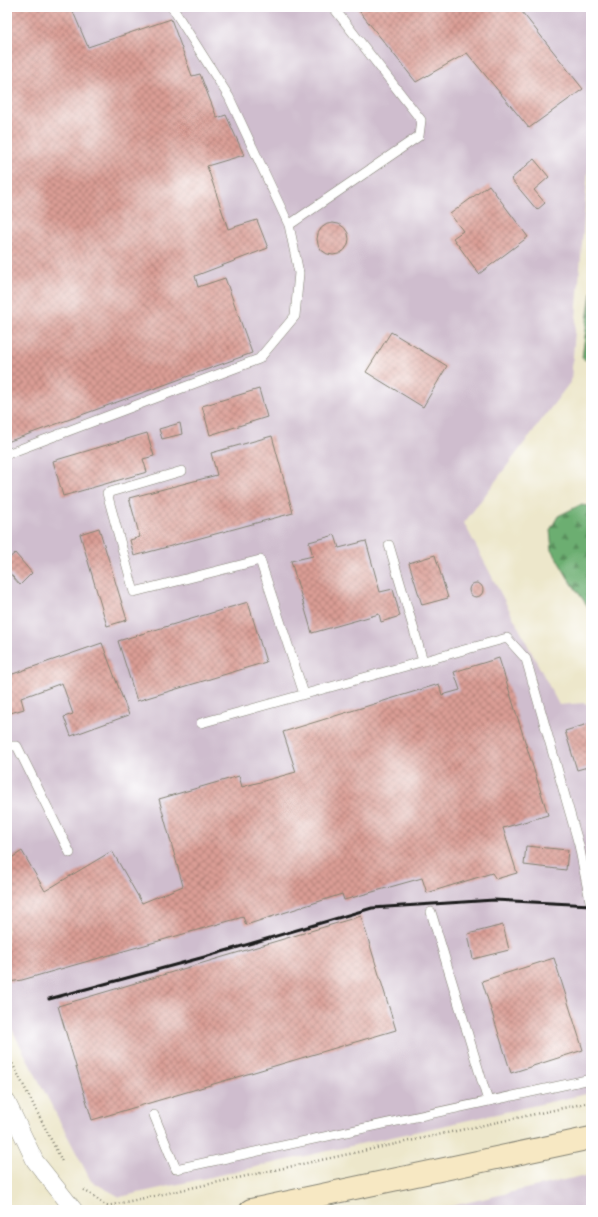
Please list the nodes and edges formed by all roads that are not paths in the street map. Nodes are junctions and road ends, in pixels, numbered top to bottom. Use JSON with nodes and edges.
{"nodes":[{"id":1,"x":172,"y":7,"type":"edge"},
{"id":2,"x":333,"y":7,"type":"edge"},
{"id":3,"x":289,"y":225,"type":"junction"},
{"id":4,"x":7,"y":454,"type":"edge"},
{"id":5,"x":182,"y":471,"type":"dead end"},
{"id":6,"x":389,"y":545,"type":"dead end"},
{"id":7,"x":423,"y":661,"type":"junction"},
{"id":8,"x":304,"y":694,"type":"junction"},
{"id":9,"x":201,"y":723,"type":"dead end"},
{"id":10,"x":7,"y":746,"type":"edge"},
{"id":11,"x":70,"y":852,"type":"dead end"},
{"id":12,"x":591,"y":906,"type":"edge"},
{"id":13,"x":431,"y":912,"type":"dead end"},
{"id":14,"x":591,"y":1079,"type":"edge"},
{"id":15,"x":488,"y":1101,"type":"junction"},
{"id":16,"x":7,"y":1102,"type":"edge"},
{"id":17,"x":154,"y":1116,"type":"dead end"},
{"id":18,"x":591,"y":1138,"type":"edge"},
{"id":19,"x":74,"y":1210,"type":"edge"},
{"id":20,"x":251,"y":1210,"type":"edge"}],
"edges":[{"from":1,"to":3,"type":"lane"},
{"from":2,"to":3,"type":"lane"},
{"from":3,"to":4,"type":"lane"},
{"from":5,"to":8,"type":"lane"},
{"from":6,"to":7,"type":"lane"},
{"from":7,"to":8,"type":"lane"},
{"from":7,"to":12,"type":"lane"},
{"from":8,"to":9,"type":"lane"},
{"from":10,"to":11,"type":"lane"},
{"from":13,"to":15,"type":"lane"},
{"from":14,"to":15,"type":"lane"},
{"from":15,"to":17,"type":"lane"},
{"from":16,"to":19,"type":"street"},
{"from":18,"to":20,"type":"main road"}]}
